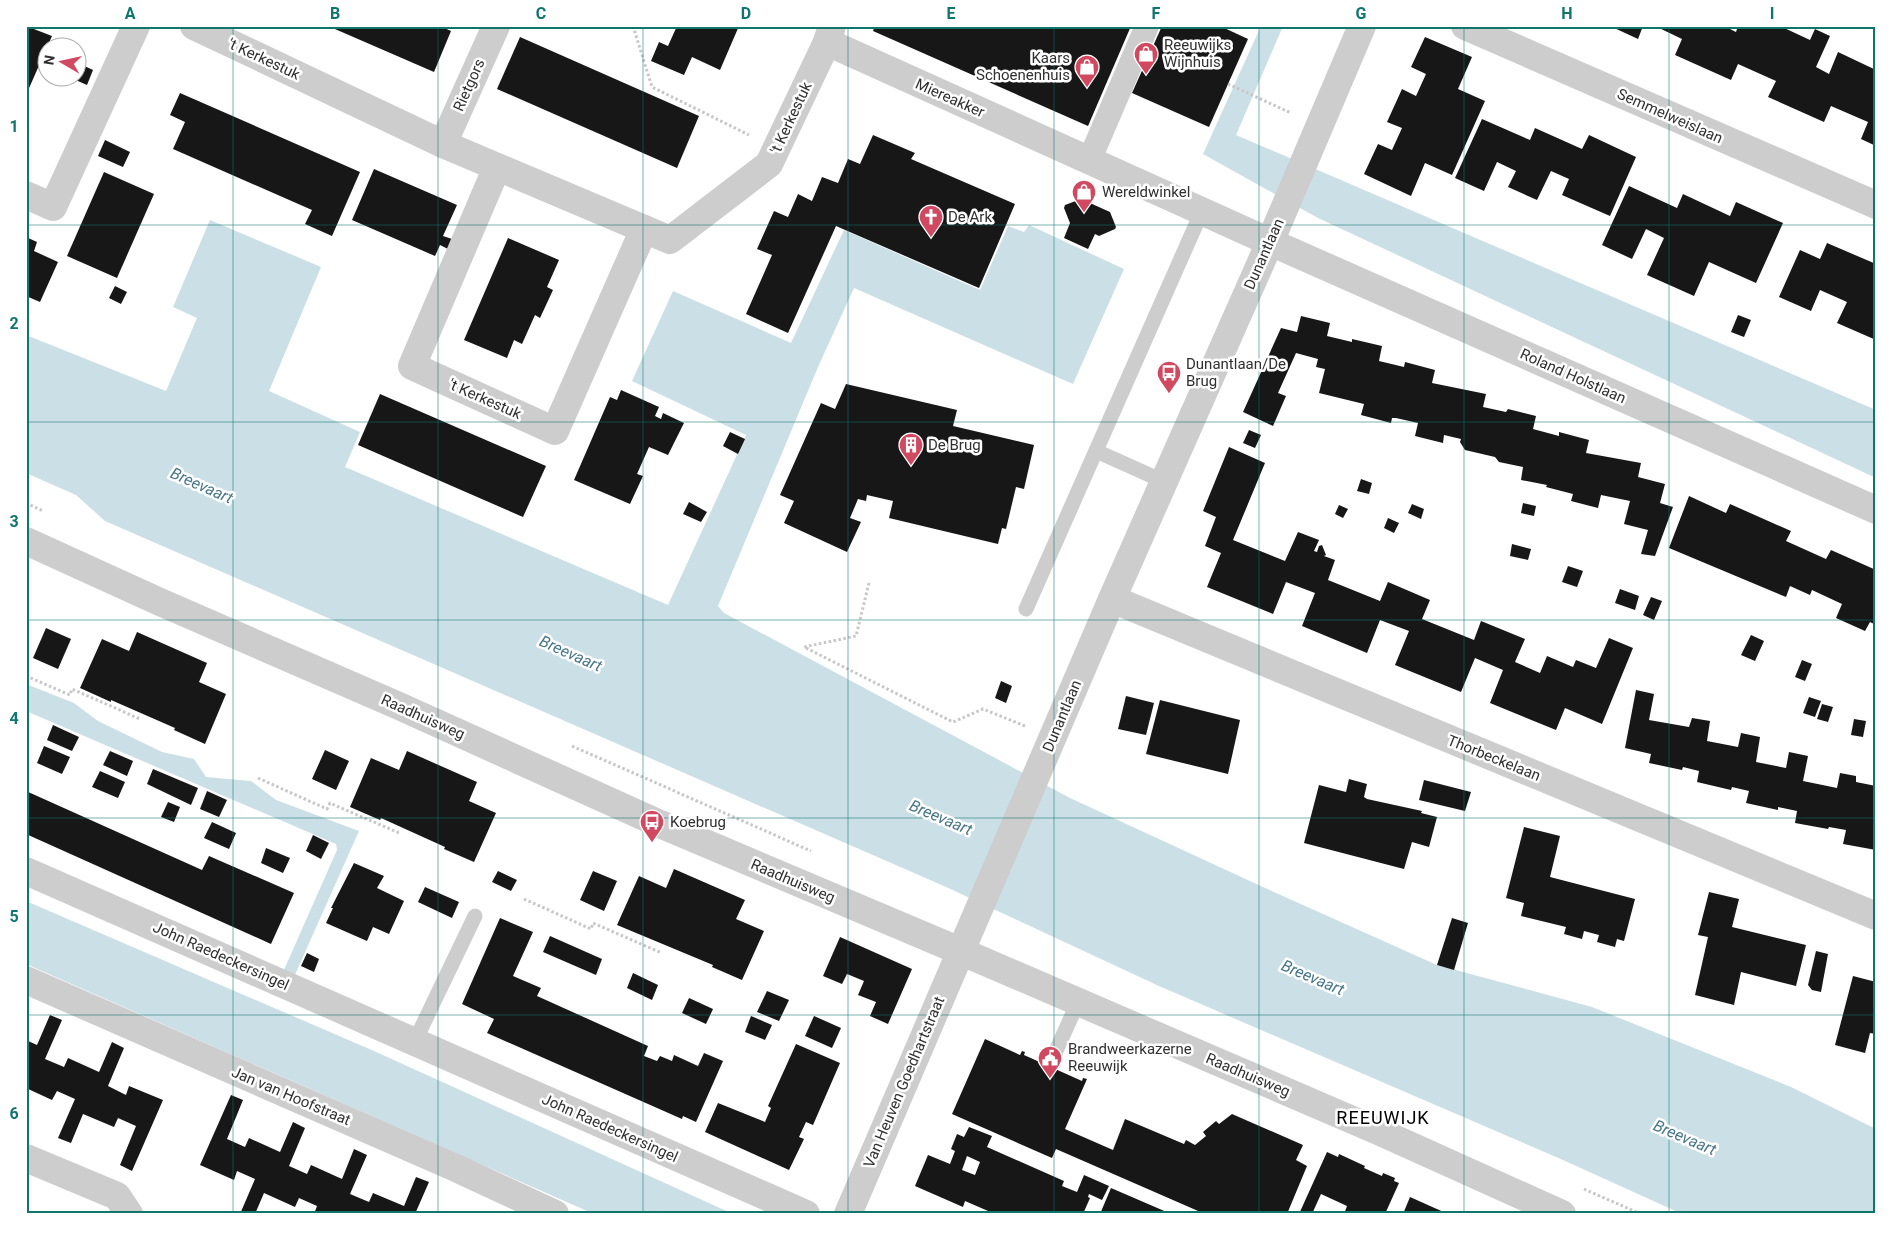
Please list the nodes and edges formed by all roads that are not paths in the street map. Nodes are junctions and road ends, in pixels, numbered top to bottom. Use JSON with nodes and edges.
{"nodes":[{"id":1,"x":136,"y":26,"type":"edge"},
{"id":2,"x":194,"y":26,"type":"edge"},
{"id":3,"x":496,"y":26,"type":"edge"},
{"id":4,"x":1147,"y":26,"type":"edge"},
{"id":5,"x":1362,"y":26,"type":"edge"},
{"id":6,"x":1464,"y":26,"type":"edge"},
{"id":7,"x":830,"y":34,"type":"edge"},
{"id":8,"x":443,"y":144,"type":"junction"},
{"id":9,"x":1089,"y":161,"type":"junction"},
{"id":10,"x":497,"y":167,"type":"junction"},
{"id":11,"x":26,"y":195,"type":"edge"},
{"id":12,"x":1876,"y":205,"type":"edge"},
{"id":13,"x":1202,"y":211,"type":"junction"},
{"id":14,"x":644,"y":229,"type":"junction"},
{"id":15,"x":1270,"y":242,"type":"junction"},
{"id":16,"x":1096,"y":451,"type":"junction"},
{"id":17,"x":1163,"y":481,"type":"junction"},
{"id":18,"x":1876,"y":510,"type":"edge"},
{"id":19,"x":26,"y":541,"type":"edge"},
{"id":20,"x":1112,"y":600,"type":"junction"},
{"id":21,"x":1026,"y":609,"type":"dead end"},
{"id":22,"x":26,"y":871,"type":"edge"},
{"id":23,"x":475,"y":916,"type":"dead end"},
{"id":24,"x":1876,"y":916,"type":"edge"},
{"id":25,"x":960,"y":951,"type":"junction"},
{"id":26,"x":26,"y":980,"type":"edge"},
{"id":27,"x":1078,"y":1002,"type":"junction"},
{"id":28,"x":415,"y":1041,"type":"junction"},
{"id":29,"x":1051,"y":1062,"type":"dead end"},
{"id":30,"x":26,"y":1158,"type":"edge"},
{"id":31,"x":539,"y":1210,"type":"edge"},
{"id":32,"x":128,"y":1214,"type":"edge"},
{"id":33,"x":806,"y":1214,"type":"edge"},
{"id":34,"x":848,"y":1214,"type":"edge"},
{"id":35,"x":1562,"y":1214,"type":"edge"}],
"edges":[{"from":1,"to":11,"type":"street"},
{"from":2,"to":8,"type":"street","name":"'t Kerkestuk"},
{"from":3,"to":8,"type":"street","name":"Rietgors"},
{"from":4,"to":9,"type":"street"},
{"from":5,"to":15,"type":"street","name":"Dunantlaan"},
{"from":6,"to":12,"type":"street","name":"Semmelweislaan"},
{"from":7,"to":9,"type":"street","name":"Miereakker"},
{"from":7,"to":14,"type":"street","name":"'t Kerkestuk"},
{"from":8,"to":10,"type":"street","name":"'t Kerkestuk"},
{"from":9,"to":13,"type":"street","name":"Miereakker"},
{"from":10,"to":14,"type":"street","name":"'t Kerkestuk"},
{"from":10,"to":14,"type":"street","name":"'t Kerkestuk"},
{"from":13,"to":15,"type":"street","name":"Miereakker"},
{"from":13,"to":16,"type":"lane"},
{"from":15,"to":17,"type":"street","name":"Dunantlaan"},
{"from":15,"to":18,"type":"street","name":"Roland Holstlaan"},
{"from":16,"to":17,"type":"lane"},
{"from":16,"to":21,"type":"lane"},
{"from":17,"to":20,"type":"street","name":"Dunantlaan"},
{"from":19,"to":25,"type":"street","name":"Raadhuisweg"},
{"from":20,"to":24,"type":"street","name":"Thorbeckelaan"},
{"from":20,"to":25,"type":"street","name":"Dunantlaan"},
{"from":22,"to":28,"type":"street","name":"John Raedeckersingel"},
{"from":23,"to":28,"type":"lane"},
{"from":25,"to":27,"type":"street","name":"Raadhuisweg"},
{"from":25,"to":34,"type":"street","name":"Van Heuven Goedhartstraat"},
{"from":26,"to":31,"type":"street","name":"Jan van Hoofstraat"},
{"from":27,"to":29,"type":"lane"},
{"from":27,"to":35,"type":"street","name":"Raadhuisweg"},
{"from":28,"to":33,"type":"street","name":"John Raedeckersingel"},
{"from":30,"to":32,"type":"street"}]}
